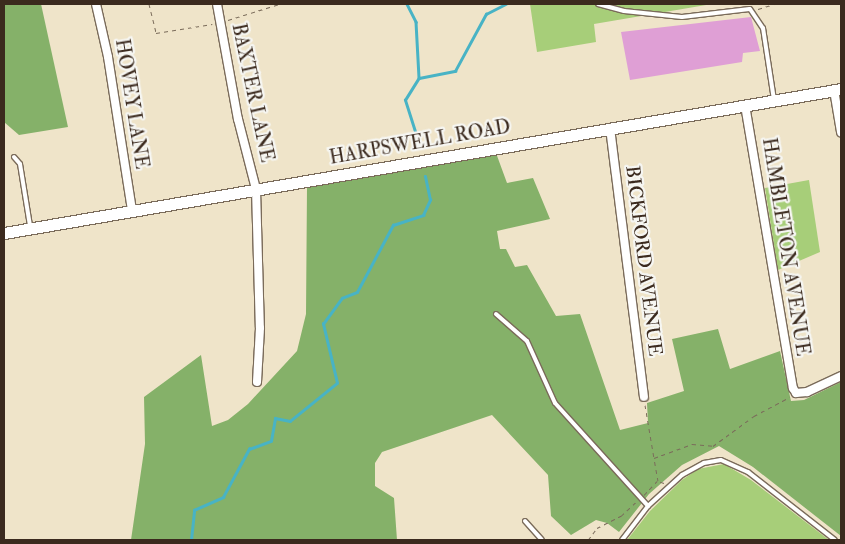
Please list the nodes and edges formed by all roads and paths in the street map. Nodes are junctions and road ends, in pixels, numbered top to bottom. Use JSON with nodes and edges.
{"nodes":[{"id":1,"x":96,"y":4,"type":"edge"},
{"id":2,"x":149,"y":4,"type":"edge"},
{"id":3,"x":217,"y":4,"type":"edge"},
{"id":4,"x":279,"y":4,"type":"edge"},
{"id":5,"x":290,"y":4,"type":"edge"},
{"id":6,"x":361,"y":4,"type":"edge"},
{"id":7,"x":598,"y":4,"type":"edge"},
{"id":8,"x":774,"y":4,"type":"edge"},
{"id":9,"x":750,"y":9,"type":"junction"},
{"id":10,"x":220,"y":22,"type":"junction"},
{"id":11,"x":838,"y":89,"type":"edge"},
{"id":12,"x":774,"y":100,"type":"junction"},
{"id":13,"x":745,"y":105,"type":"junction"},
{"id":14,"x":610,"y":128,"type":"junction"},
{"id":15,"x":841,"y":132,"type":"edge"},
{"id":16,"x":14,"y":157,"type":"dead end"},
{"id":17,"x":256,"y":189,"type":"junction"},
{"id":18,"x":132,"y":210,"type":"junction"},
{"id":19,"x":30,"y":228,"type":"junction"},
{"id":20,"x":4,"y":233,"type":"edge"},
{"id":21,"x":496,"y":314,"type":"dead end"},
{"id":22,"x":841,"y":376,"type":"edge"},
{"id":23,"x":257,"y":382,"type":"dead end"},
{"id":24,"x":796,"y":393,"type":"junction"},
{"id":25,"x":644,"y":397,"type":"joint"},
{"id":26,"x":654,"y":458,"type":"junction"},
{"id":27,"x":658,"y":481,"type":"junction"},
{"id":28,"x":670,"y":485,"type":"junction"},
{"id":29,"x":640,"y":499,"type":"junction"},
{"id":30,"x":648,"y":506,"type":"junction"},
{"id":31,"x":525,"y":521,"type":"dead end"},
{"id":32,"x":542,"y":540,"type":"edge"},
{"id":33,"x":588,"y":540,"type":"edge"},
{"id":34,"x":622,"y":540,"type":"edge"},
{"id":35,"x":836,"y":540,"type":"edge"}],
"edges":[{"from":1,"to":18,"type":"street","name":"HOVEY LANE"},
{"from":2,"to":10,"type":"path"},
{"from":3,"to":10,"type":"street","name":"BAXTER LANE"},
{"from":4,"to":10,"type":"path"},
{"from":5,"to":6,"type":"path"},
{"from":7,"to":9,"type":"lane"},
{"from":8,"to":9,"type":"path"},
{"from":9,"to":12,"type":"lane"},
{"from":10,"to":17,"type":"street","name":"BAXTER LANE"},
{"from":11,"to":12,"type":"main road","name":"HARPSWELL ROAD"},
{"from":11,"to":15,"type":"street"},
{"from":12,"to":13,"type":"main road","name":"HARPSWELL ROAD"},
{"from":13,"to":14,"type":"main road","name":"HARPSWELL ROAD"},
{"from":13,"to":24,"type":"street","name":"HAMBLETON AVENUE"},
{"from":14,"to":17,"type":"main road","name":"HARPSWELL ROAD"},
{"from":14,"to":25,"type":"street","name":"BICKFORD AVENUE"},
{"from":16,"to":19,"type":"lane"},
{"from":17,"to":18,"type":"main road","name":"HARPSWELL ROAD"},
{"from":17,"to":23,"type":"street","name":"BAXTER LANE"},
{"from":18,"to":19,"type":"main road","name":"HARPSWELL ROAD"},
{"from":19,"to":20,"type":"main road","name":"HARPSWELL ROAD"},
{"from":21,"to":29,"type":"lane"},
{"from":22,"to":24,"type":"street"},
{"from":24,"to":26,"type":"path"},
{"from":25,"to":26,"type":"path"},
{"from":26,"to":27,"type":"path"},
{"from":27,"to":28,"type":"path"},
{"from":27,"to":29,"type":"path"},
{"from":28,"to":30,"type":"lane"},
{"from":28,"to":35,"type":"lane"},
{"from":29,"to":30,"type":"lane"},
{"from":29,"to":33,"type":"path"},
{"from":30,"to":34,"type":"lane"},
{"from":31,"to":32,"type":"lane"}]}
